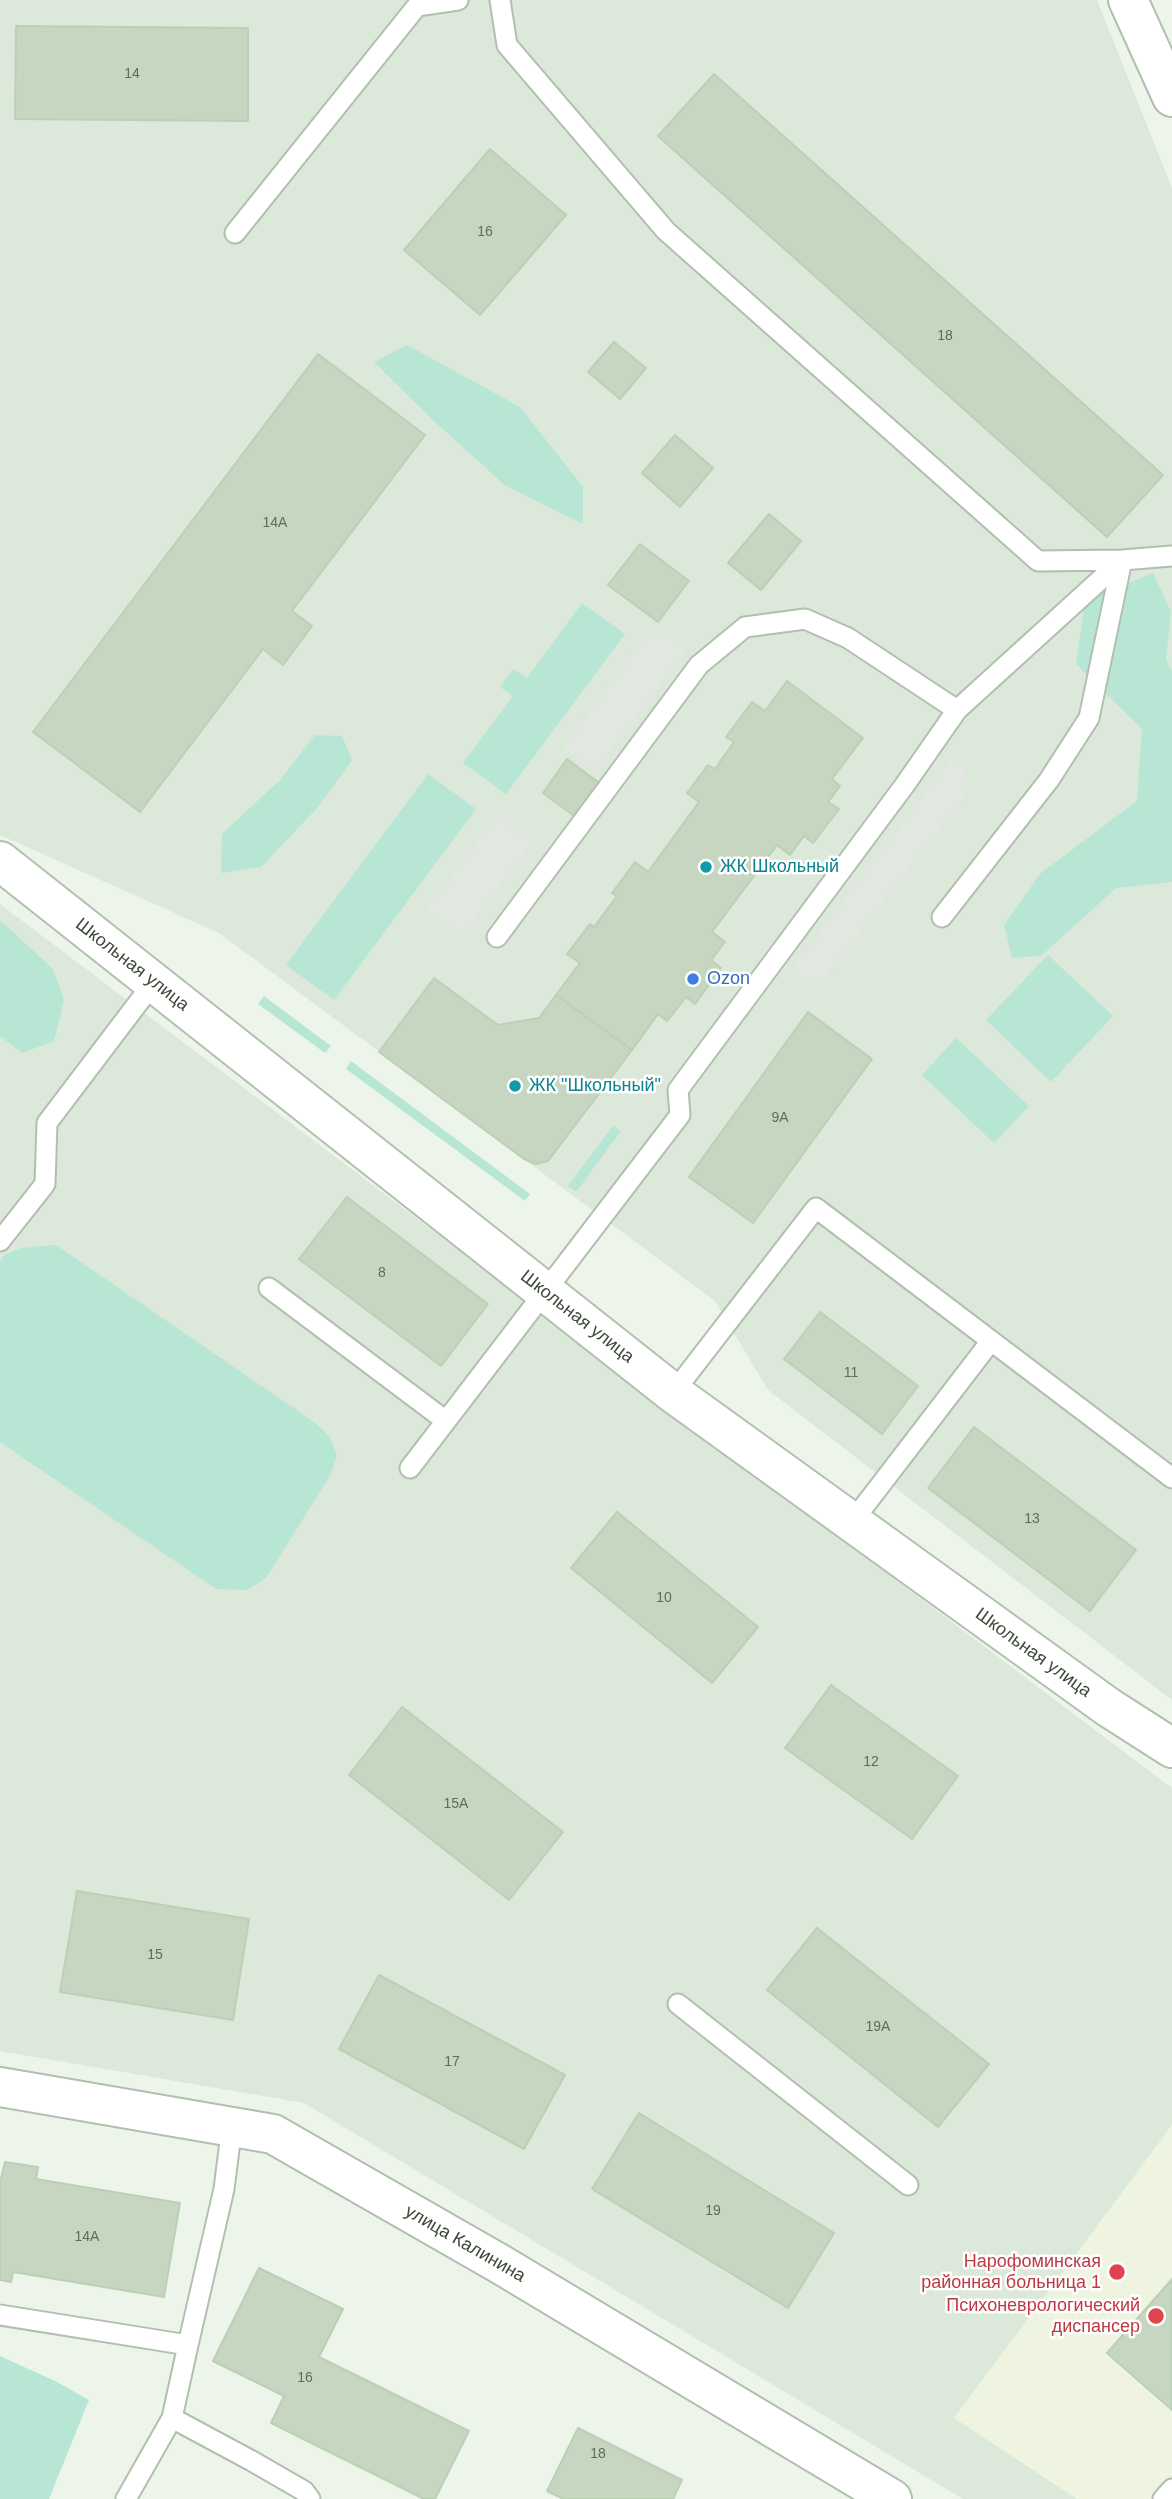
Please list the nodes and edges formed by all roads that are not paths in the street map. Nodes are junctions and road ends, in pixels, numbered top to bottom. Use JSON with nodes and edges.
{"nodes":[{"id":1,"x":458,"y":0,"type":"edge"},
{"id":2,"x":500,"y":0,"type":"edge"},
{"id":3,"x":1128,"y":0,"type":"edge"},
{"id":4,"x":1172,"y":97,"type":"edge"},
{"id":5,"x":235,"y":233,"type":"dead end"},
{"id":6,"x":1172,"y":556,"type":"edge"},
{"id":7,"x":1122,"y":560,"type":"junction"},
{"id":8,"x":957,"y":710,"type":"junction"},
{"id":9,"x":0,"y":861,"type":"edge"},
{"id":10,"x":942,"y":917,"type":"dead end"},
{"id":11,"x":497,"y":937,"type":"dead end"},
{"id":12,"x":154,"y":982,"type":"junction"},
{"id":13,"x":0,"y":1241,"type":"edge"},
{"id":14,"x":270,"y":1287,"type":"dead end"},
{"id":15,"x":545,"y":1292,"type":"junction"},
{"id":16,"x":991,"y":1340,"type":"junction"},
{"id":17,"x":673,"y":1393,"type":"junction"},
{"id":18,"x":446,"y":1421,"type":"junction"},
{"id":19,"x":410,"y":1468,"type":"dead end"},
{"id":20,"x":1172,"y":1478,"type":"edge"},
{"id":21,"x":852,"y":1522,"type":"junction"},
{"id":22,"x":1172,"y":1748,"type":"edge"},
{"id":23,"x":678,"y":2004,"type":"dead end"},
{"id":24,"x":0,"y":2087,"type":"edge"},
{"id":25,"x":232,"y":2126,"type":"junction"},
{"id":26,"x":908,"y":2185,"type":"dead end"},
{"id":27,"x":0,"y":2315,"type":"edge"},
{"id":28,"x":188,"y":2345,"type":"junction"},
{"id":29,"x":172,"y":2418,"type":"junction"},
{"id":30,"x":1172,"y":2489,"type":"edge"},
{"id":31,"x":126,"y":2499,"type":"edge"},
{"id":32,"x":310,"y":2499,"type":"edge"},
{"id":33,"x":892,"y":2499,"type":"edge"},
{"id":34,"x":1163,"y":2499,"type":"edge"}],
"edges":[{"from":1,"to":5,"type":"lane"},
{"from":2,"to":7,"type":"lane"},
{"from":3,"to":4,"type":"street"},
{"from":6,"to":7,"type":"lane"},
{"from":7,"to":8,"type":"lane"},
{"from":7,"to":10,"type":"lane"},
{"from":8,"to":11,"type":"lane"},
{"from":8,"to":15,"type":"lane"},
{"from":9,"to":12,"type":"street","name":"Школьная улица"},
{"from":12,"to":13,"type":"lane"},
{"from":12,"to":15,"type":"street","name":"Школьная улица"},
{"from":14,"to":18,"type":"lane"},
{"from":15,"to":17,"type":"street","name":"Школьная улица"},
{"from":15,"to":18,"type":"lane"},
{"from":16,"to":17,"type":"lane"},
{"from":16,"to":20,"type":"lane"},
{"from":16,"to":21,"type":"lane"},
{"from":17,"to":21,"type":"street","name":"Школьная улица"},
{"from":18,"to":19,"type":"lane"},
{"from":21,"to":22,"type":"street","name":"Школьная улица"},
{"from":23,"to":26,"type":"lane"},
{"from":24,"to":25,"type":"street","name":"улица Калинина"},
{"from":25,"to":28,"type":"lane"},
{"from":25,"to":33,"type":"street","name":"улица Калинина"},
{"from":27,"to":28,"type":"lane"},
{"from":28,"to":29,"type":"lane"},
{"from":29,"to":31,"type":"lane"},
{"from":29,"to":32,"type":"lane"},
{"from":30,"to":34,"type":"lane"}]}
